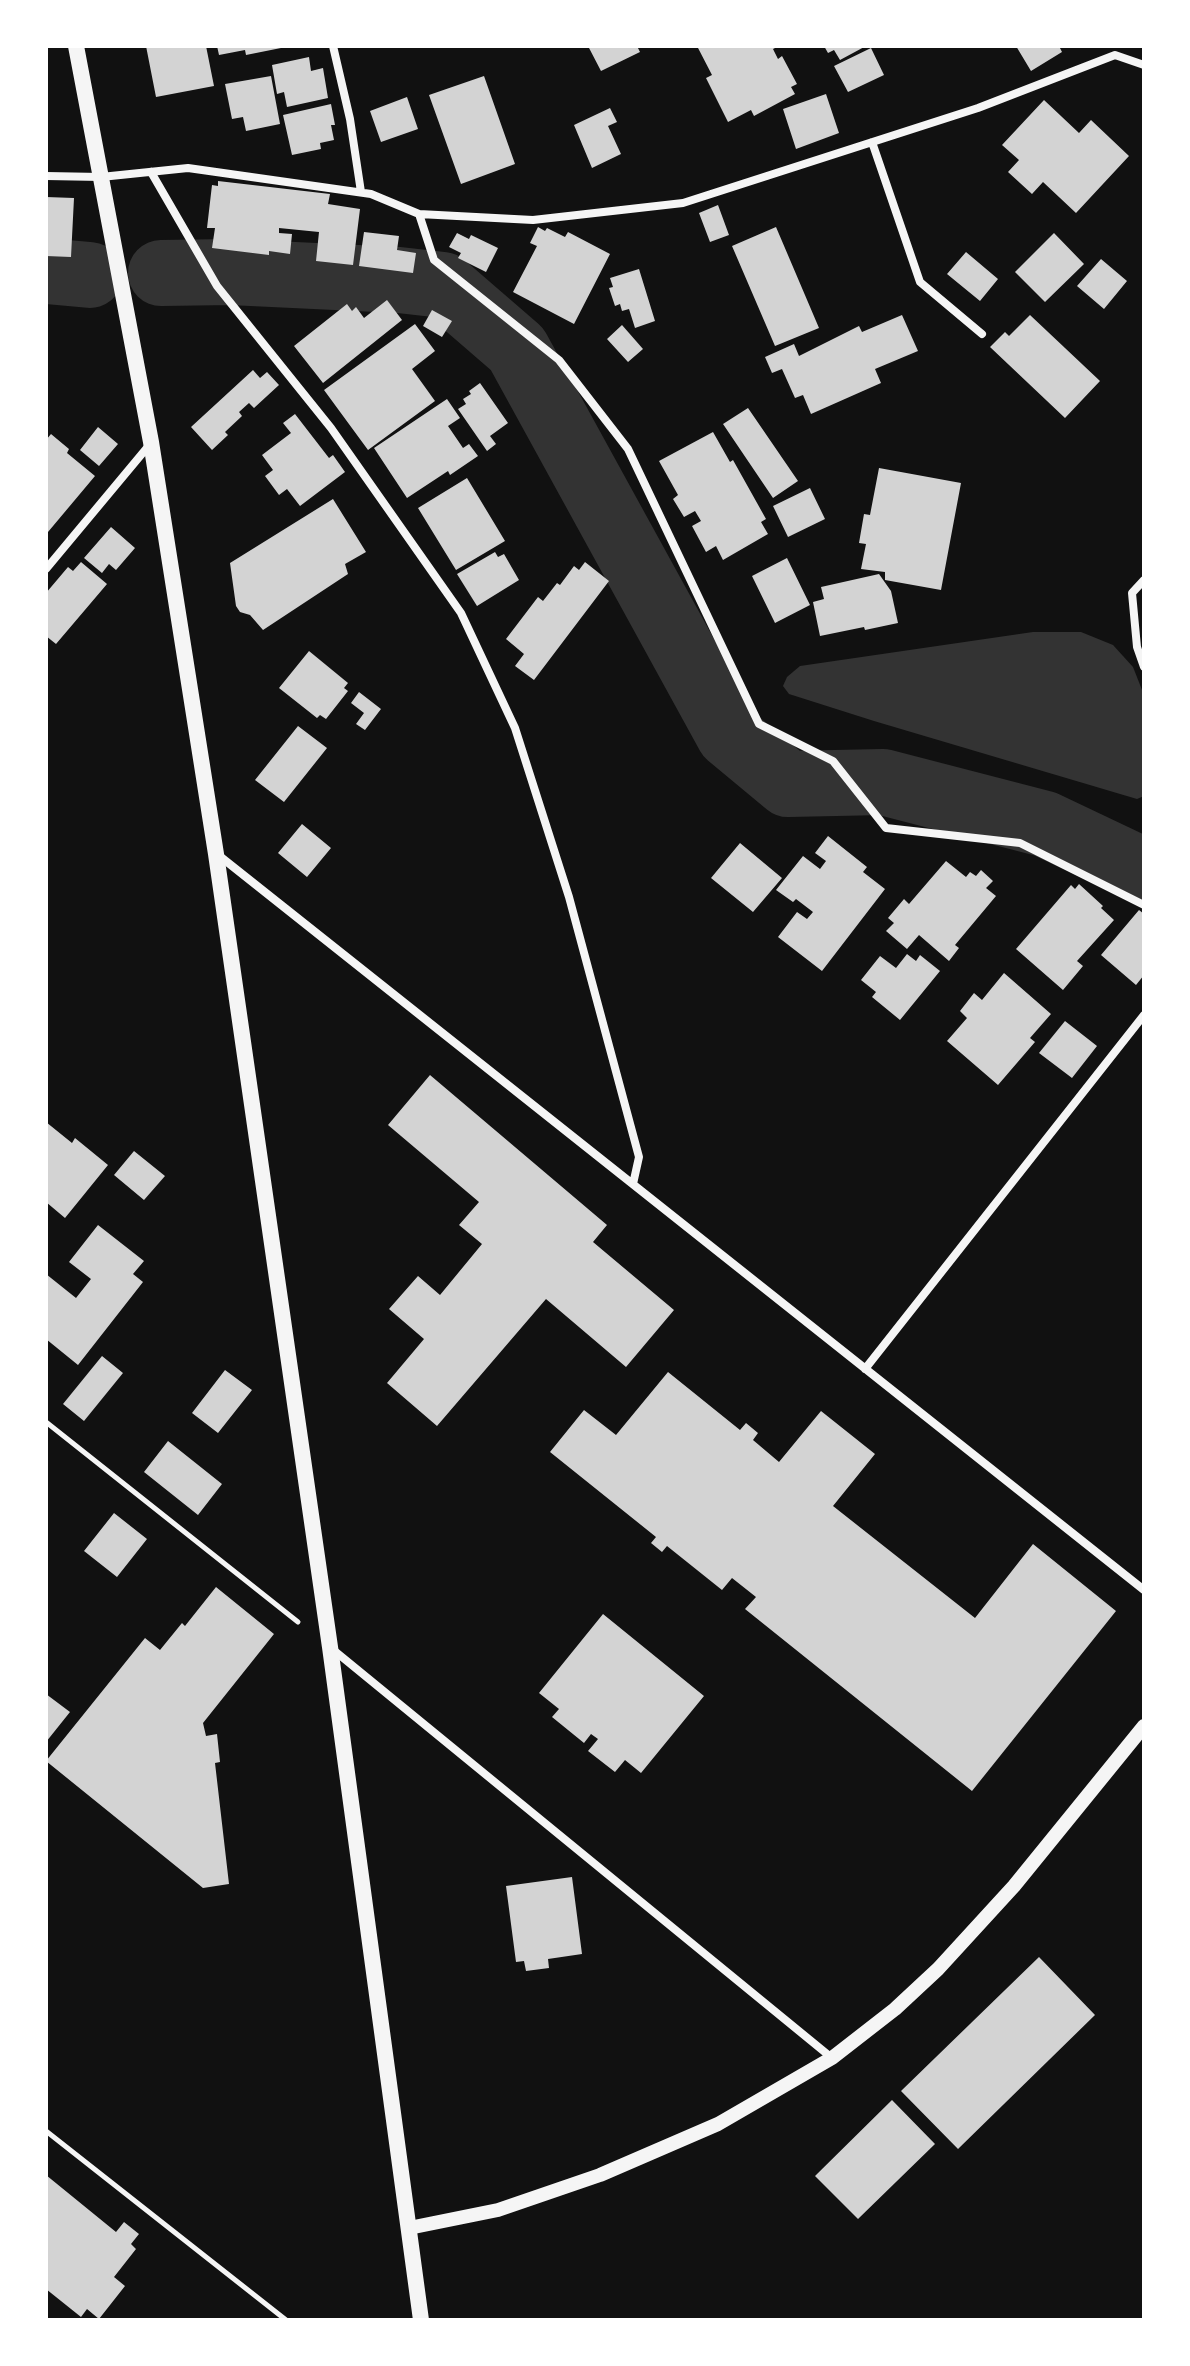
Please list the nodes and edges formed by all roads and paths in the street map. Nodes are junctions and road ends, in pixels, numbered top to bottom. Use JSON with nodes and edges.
{"nodes":[{"id":1,"x":76,"y":46,"type":"edge"},
{"id":2,"x":333,"y":46,"type":"edge"},
{"id":3,"x":1144,"y":65,"type":"edge"},
{"id":4,"x":872,"y":142,"type":"junction"},
{"id":5,"x":151,"y":172,"type":"junction"},
{"id":6,"x":46,"y":176,"type":"edge"},
{"id":7,"x":101,"y":177,"type":"junction"},
{"id":8,"x":361,"y":192,"type":"junction"},
{"id":9,"x":419,"y":214,"type":"junction"},
{"id":10,"x":982,"y":334,"type":"dead end"},
{"id":11,"x":151,"y":442,"type":"junction"},
{"id":12,"x":46,"y":569,"type":"edge"},
{"id":13,"x":1144,"y":580,"type":"edge"},
{"id":14,"x":1144,"y":667,"type":"edge"},
{"id":15,"x":216,"y":854,"type":"junction"},
{"id":16,"x":1144,"y":905,"type":"edge"},
{"id":17,"x":1144,"y":1015,"type":"edge"},
{"id":18,"x":633,"y":1184,"type":"junction"},
{"id":19,"x":865,"y":1369,"type":"junction"},
{"id":20,"x":46,"y":1422,"type":"edge"},
{"id":21,"x":1144,"y":1590,"type":"edge"},
{"id":22,"x":330,"y":1647,"type":"junction"},
{"id":23,"x":1144,"y":1726,"type":"edge"},
{"id":24,"x":832,"y":2058,"type":"junction"},
{"id":25,"x":46,"y":2131,"type":"edge"},
{"id":26,"x":409,"y":2228,"type":"junction"},
{"id":27,"x":286,"y":2320,"type":"edge"},
{"id":28,"x":421,"y":2320,"type":"edge"}],
"edges":[{"from":1,"to":7,"type":"main road"},
{"from":2,"to":8,"type":"street"},
{"from":3,"to":4,"type":"street"},
{"from":4,"to":9,"type":"street"},
{"from":4,"to":10,"type":"street"},
{"from":5,"to":7,"type":"street"},
{"from":5,"to":8,"type":"street"},
{"from":5,"to":18,"type":"street"},
{"from":6,"to":7,"type":"street"},
{"from":7,"to":11,"type":"main road"},
{"from":8,"to":9,"type":"street"},
{"from":9,"to":16,"type":"street"},
{"from":11,"to":12,"type":"street"},
{"from":11,"to":15,"type":"main road"},
{"from":13,"to":14,"type":"street"},
{"from":15,"to":18,"type":"street"},
{"from":15,"to":22,"type":"main road"},
{"from":17,"to":19,"type":"street"},
{"from":18,"to":19,"type":"street"},
{"from":19,"to":21,"type":"street"},
{"from":20,"to":22,"type":"path"},
{"from":22,"to":24,"type":"street"},
{"from":22,"to":26,"type":"main road"},
{"from":23,"to":24,"type":"street"},
{"from":24,"to":26,"type":"street"},
{"from":25,"to":27,"type":"path"},
{"from":26,"to":28,"type":"main road"}]}
